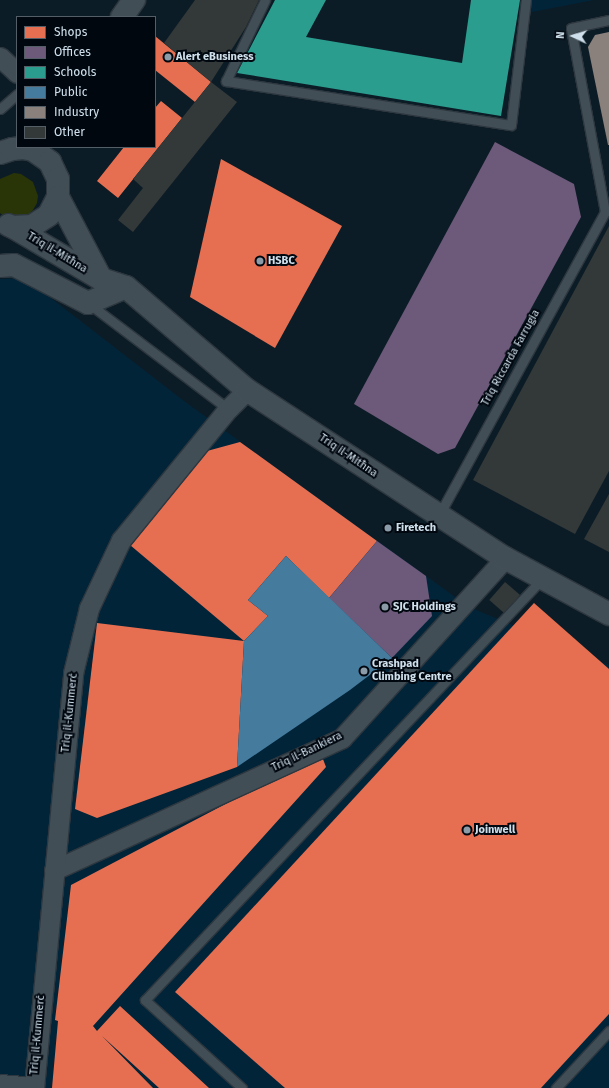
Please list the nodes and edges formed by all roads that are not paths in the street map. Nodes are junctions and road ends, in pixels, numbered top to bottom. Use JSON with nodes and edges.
{"nodes":[{"id":1,"x":134,"y":0,"type":"edge"},
{"id":2,"x":265,"y":0,"type":"edge"},
{"id":3,"x":526,"y":0,"type":"edge"},
{"id":4,"x":123,"y":16,"type":"edge"},
{"id":5,"x":609,"y":20,"type":"edge"},
{"id":6,"x":0,"y":57,"type":"edge"},
{"id":7,"x":16,"y":72,"type":"edge"},
{"id":8,"x":16,"y":95,"type":"edge"},
{"id":9,"x":0,"y":109,"type":"edge"},
{"id":10,"x":6,"y":148,"type":"edge"},
{"id":11,"x":51,"y":155,"type":"edge"},
{"id":12,"x":58,"y":197,"type":"junction"},
{"id":13,"x":607,"y":213,"type":"edge"},
{"id":14,"x":4,"y":224,"type":"edge"},
{"id":15,"x":0,"y":266,"type":"edge"},
{"id":16,"x":101,"y":279,"type":"junction"},
{"id":17,"x":126,"y":287,"type":"junction"},
{"id":18,"x":88,"y":303,"type":"junction"},
{"id":19,"x":246,"y":390,"type":"junction"},
{"id":20,"x":228,"y":408,"type":"junction"},
{"id":21,"x":438,"y":516,"type":"junction"},
{"id":22,"x":505,"y":558,"type":"junction"},
{"id":23,"x":543,"y":578,"type":"junction"},
{"id":24,"x":609,"y":614,"type":"edge"},
{"id":25,"x":54,"y":870,"type":"junction"},
{"id":26,"x":609,"y":1031,"type":"edge"},
{"id":27,"x":0,"y":1084,"type":"edge"},
{"id":28,"x":34,"y":1087,"type":"edge"},
{"id":29,"x":242,"y":1088,"type":"edge"},
{"id":30,"x":556,"y":1088,"type":"edge"}],
"edges":[{"from":1,"to":4,"type":"main road"},
{"from":2,"to":3,"type":"lane"},
{"from":5,"to":13,"type":"lane","name":"Triq Riccarda Farrugia"},
{"from":6,"to":7,"type":"street"},
{"from":8,"to":9,"type":"lane"},
{"from":10,"to":11,"type":"main road"},
{"from":11,"to":12,"type":"main road"},
{"from":12,"to":14,"type":"main road"},
{"from":12,"to":16,"type":"main road","name":"Triq il-Mitħna"},
{"from":13,"to":21,"type":"lane","name":"Triq Riccarda Farrugia"},
{"from":14,"to":16,"type":"main road","name":"Triq il-Mitħna"},
{"from":15,"to":18,"type":"main road"},
{"from":16,"to":17,"type":"main road","name":"Triq il-Mitħna"},
{"from":17,"to":18,"type":"main road"},
{"from":17,"to":19,"type":"main road","name":"Triq il-Mitħna"},
{"from":18,"to":20,"type":"lane"},
{"from":19,"to":20,"type":"street","name":"Triq il-Kummerċ"},
{"from":19,"to":21,"type":"main road","name":"Triq il-Mitħna"},
{"from":20,"to":25,"type":"street","name":"Triq il-Kummerċ"},
{"from":21,"to":22,"type":"main road","name":"Triq il-Mitħna"},
{"from":22,"to":23,"type":"main road","name":"Triq il-Mitħna"},
{"from":22,"to":25,"type":"street","name":"Triq il-Bankiera"},
{"from":23,"to":24,"type":"main road","name":"Triq il-Mitħna"},
{"from":23,"to":29,"type":"lane"},
{"from":25,"to":28,"type":"street","name":"Triq il-Kummerċ"},
{"from":26,"to":30,"type":"lane"},
{"from":27,"to":28,"type":"street"}]}
